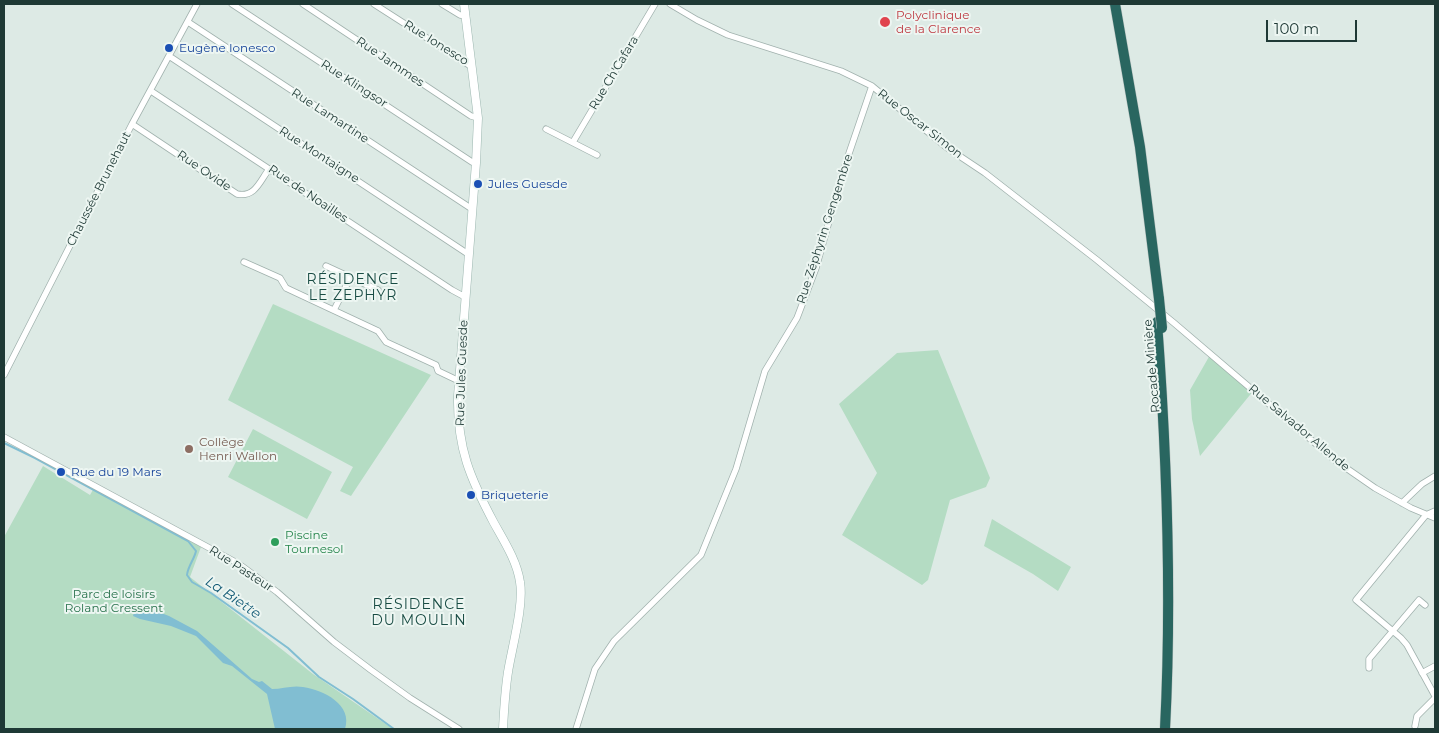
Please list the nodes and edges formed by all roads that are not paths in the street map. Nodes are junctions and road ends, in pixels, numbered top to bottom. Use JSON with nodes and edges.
{"nodes":[{"id":1,"x":197,"y":4,"type":"edge"},
{"id":2,"x":232,"y":4,"type":"edge"},
{"id":3,"x":303,"y":4,"type":"edge"},
{"id":4,"x":374,"y":4,"type":"edge"},
{"id":5,"x":442,"y":4,"type":"edge"},
{"id":6,"x":464,"y":4,"type":"edge"},
{"id":7,"x":655,"y":4,"type":"edge"},
{"id":8,"x":670,"y":4,"type":"edge"},
{"id":9,"x":1111,"y":4,"type":"edge"},
{"id":10,"x":1115,"y":4,"type":"edge"},
{"id":11,"x":466,"y":16,"type":"junction"},
{"id":12,"x":188,"y":22,"type":"junction"},
{"id":13,"x":169,"y":56,"type":"junction"},
{"id":14,"x":472,"y":66,"type":"junction"},
{"id":15,"x":872,"y":86,"type":"junction"},
{"id":16,"x":151,"y":91,"type":"junction"},
{"id":17,"x":478,"y":118,"type":"junction"},
{"id":18,"x":132,"y":124,"type":"junction"},
{"id":19,"x":546,"y":129,"type":"dead end"},
{"id":20,"x":573,"y":142,"type":"junction"},
{"id":21,"x":597,"y":155,"type":"dead end"},
{"id":22,"x":476,"y":163,"type":"junction"},
{"id":23,"x":269,"y":169,"type":"junction"},
{"id":24,"x":472,"y":209,"type":"junction"},
{"id":25,"x":468,"y":254,"type":"junction"},
{"id":26,"x":244,"y":262,"type":"dead end"},
{"id":27,"x":326,"y":266,"type":"dead end"},
{"id":28,"x":350,"y":278,"type":"junction"},
{"id":29,"x":378,"y":290,"type":"dead end"},
{"id":30,"x":465,"y":297,"type":"junction"},
{"id":31,"x":1157,"y":298,"type":"junction"},
{"id":32,"x":334,"y":310,"type":"junction"},
{"id":33,"x":1174,"y":323,"type":"joint"},
{"id":34,"x":1159,"y":325,"type":"junction"},
{"id":35,"x":4,"y":375,"type":"edge"},
{"id":36,"x":459,"y":381,"type":"junction"},
{"id":37,"x":4,"y":437,"type":"edge"},
{"id":38,"x":1435,"y":476,"type":"edge"},
{"id":39,"x":1402,"y":503,"type":"junction"},
{"id":40,"x":1435,"y":511,"type":"edge"},
{"id":41,"x":1426,"y":515,"type":"junction"},
{"id":42,"x":1435,"y":518,"type":"edge"},
{"id":43,"x":1425,"y":605,"type":"dead end"},
{"id":44,"x":1393,"y":630,"type":"junction"},
{"id":45,"x":1435,"y":666,"type":"edge"},
{"id":46,"x":1369,"y":668,"type":"dead end"},
{"id":47,"x":1422,"y":673,"type":"junction"},
{"id":48,"x":1435,"y":697,"type":"edge"},
{"id":49,"x":1415,"y":726,"type":"dead end"},
{"id":50,"x":459,"y":729,"type":"edge"},
{"id":51,"x":502,"y":729,"type":"edge"},
{"id":52,"x":576,"y":729,"type":"edge"},
{"id":53,"x":1165,"y":729,"type":"edge"},
{"id":54,"x":1171,"y":729,"type":"edge"}],
"edges":[{"from":1,"to":12,"type":"street","name":"Chaussée Brunehaut"},
{"from":2,"to":22,"type":"street","name":"Rue Klingsor"},
{"from":3,"to":17,"type":"street","name":"Rue Jammes"},
{"from":4,"to":14,"type":"street","name":"Rue Ionesco"},
{"from":5,"to":11,"type":"street"},
{"from":6,"to":11,"type":"main road","name":"Rue Jules Guesde"},
{"from":7,"to":20,"type":"street","name":"Rue Ch'Cafara"},
{"from":8,"to":15,"type":"street","name":"Rue Oscar Simon"},
{"from":9,"to":31,"type":"highway","name":"Rocade Minière"},
{"from":10,"to":31,"type":"highway","name":"Rocade Minière"},
{"from":11,"to":14,"type":"main road","name":"Rue Jules Guesde"},
{"from":12,"to":13,"type":"street","name":"Chaussée Brunehaut"},
{"from":12,"to":24,"type":"street","name":"Rue Lamartine"},
{"from":13,"to":16,"type":"street","name":"Chaussée Brunehaut"},
{"from":13,"to":25,"type":"street","name":"Rue Montaigne"},
{"from":14,"to":17,"type":"main road","name":"Rue Jules Guesde"},
{"from":15,"to":33,"type":"street","name":"Rue Oscar Simon"},
{"from":15,"to":52,"type":"street","name":"Rue Zéphyrin Gengembre"},
{"from":16,"to":18,"type":"street","name":"Chaussée Brunehaut"},
{"from":16,"to":23,"type":"street","name":"Rue de Noailles"},
{"from":17,"to":22,"type":"main road","name":"Rue Jules Guesde"},
{"from":18,"to":23,"type":"street","name":"Rue Ovide"},
{"from":18,"to":35,"type":"street","name":"Chaussée Brunehaut"},
{"from":19,"to":20,"type":"street"},
{"from":20,"to":21,"type":"street"},
{"from":22,"to":24,"type":"main road","name":"Rue Jules Guesde"},
{"from":23,"to":30,"type":"street","name":"Rue de Noailles"},
{"from":24,"to":25,"type":"main road","name":"Rue Jules Guesde"},
{"from":25,"to":30,"type":"main road","name":"Rue Jules Guesde"},
{"from":26,"to":32,"type":"street"},
{"from":27,"to":28,"type":"street"},
{"from":28,"to":29,"type":"street"},
{"from":28,"to":32,"type":"street"},
{"from":30,"to":36,"type":"main road","name":"Rue Jules Guesde"},
{"from":31,"to":34,"type":"highway","name":"Rocade Minière"},
{"from":32,"to":36,"type":"street"},
{"from":33,"to":39,"type":"street","name":"Rue Salvador Allende"},
{"from":34,"to":53,"type":"highway","name":"Rocade Minière"},
{"from":34,"to":54,"type":"highway","name":"Rocade Minière"},
{"from":36,"to":51,"type":"main road","name":"Rue Jules Guesde"},
{"from":37,"to":50,"type":"street","name":"Rue Pasteur"},
{"from":38,"to":39,"type":"street"},
{"from":39,"to":41,"type":"street","name":"Rue Salvador Allende"},
{"from":40,"to":41,"type":"street"},
{"from":41,"to":42,"type":"street","name":"Rue Salvador Allende"},
{"from":41,"to":44,"type":"street"},
{"from":43,"to":44,"type":"street"},
{"from":44,"to":46,"type":"street"},
{"from":44,"to":47,"type":"street"},
{"from":45,"to":47,"type":"street"},
{"from":47,"to":48,"type":"street"},
{"from":48,"to":49,"type":"street"}]}
